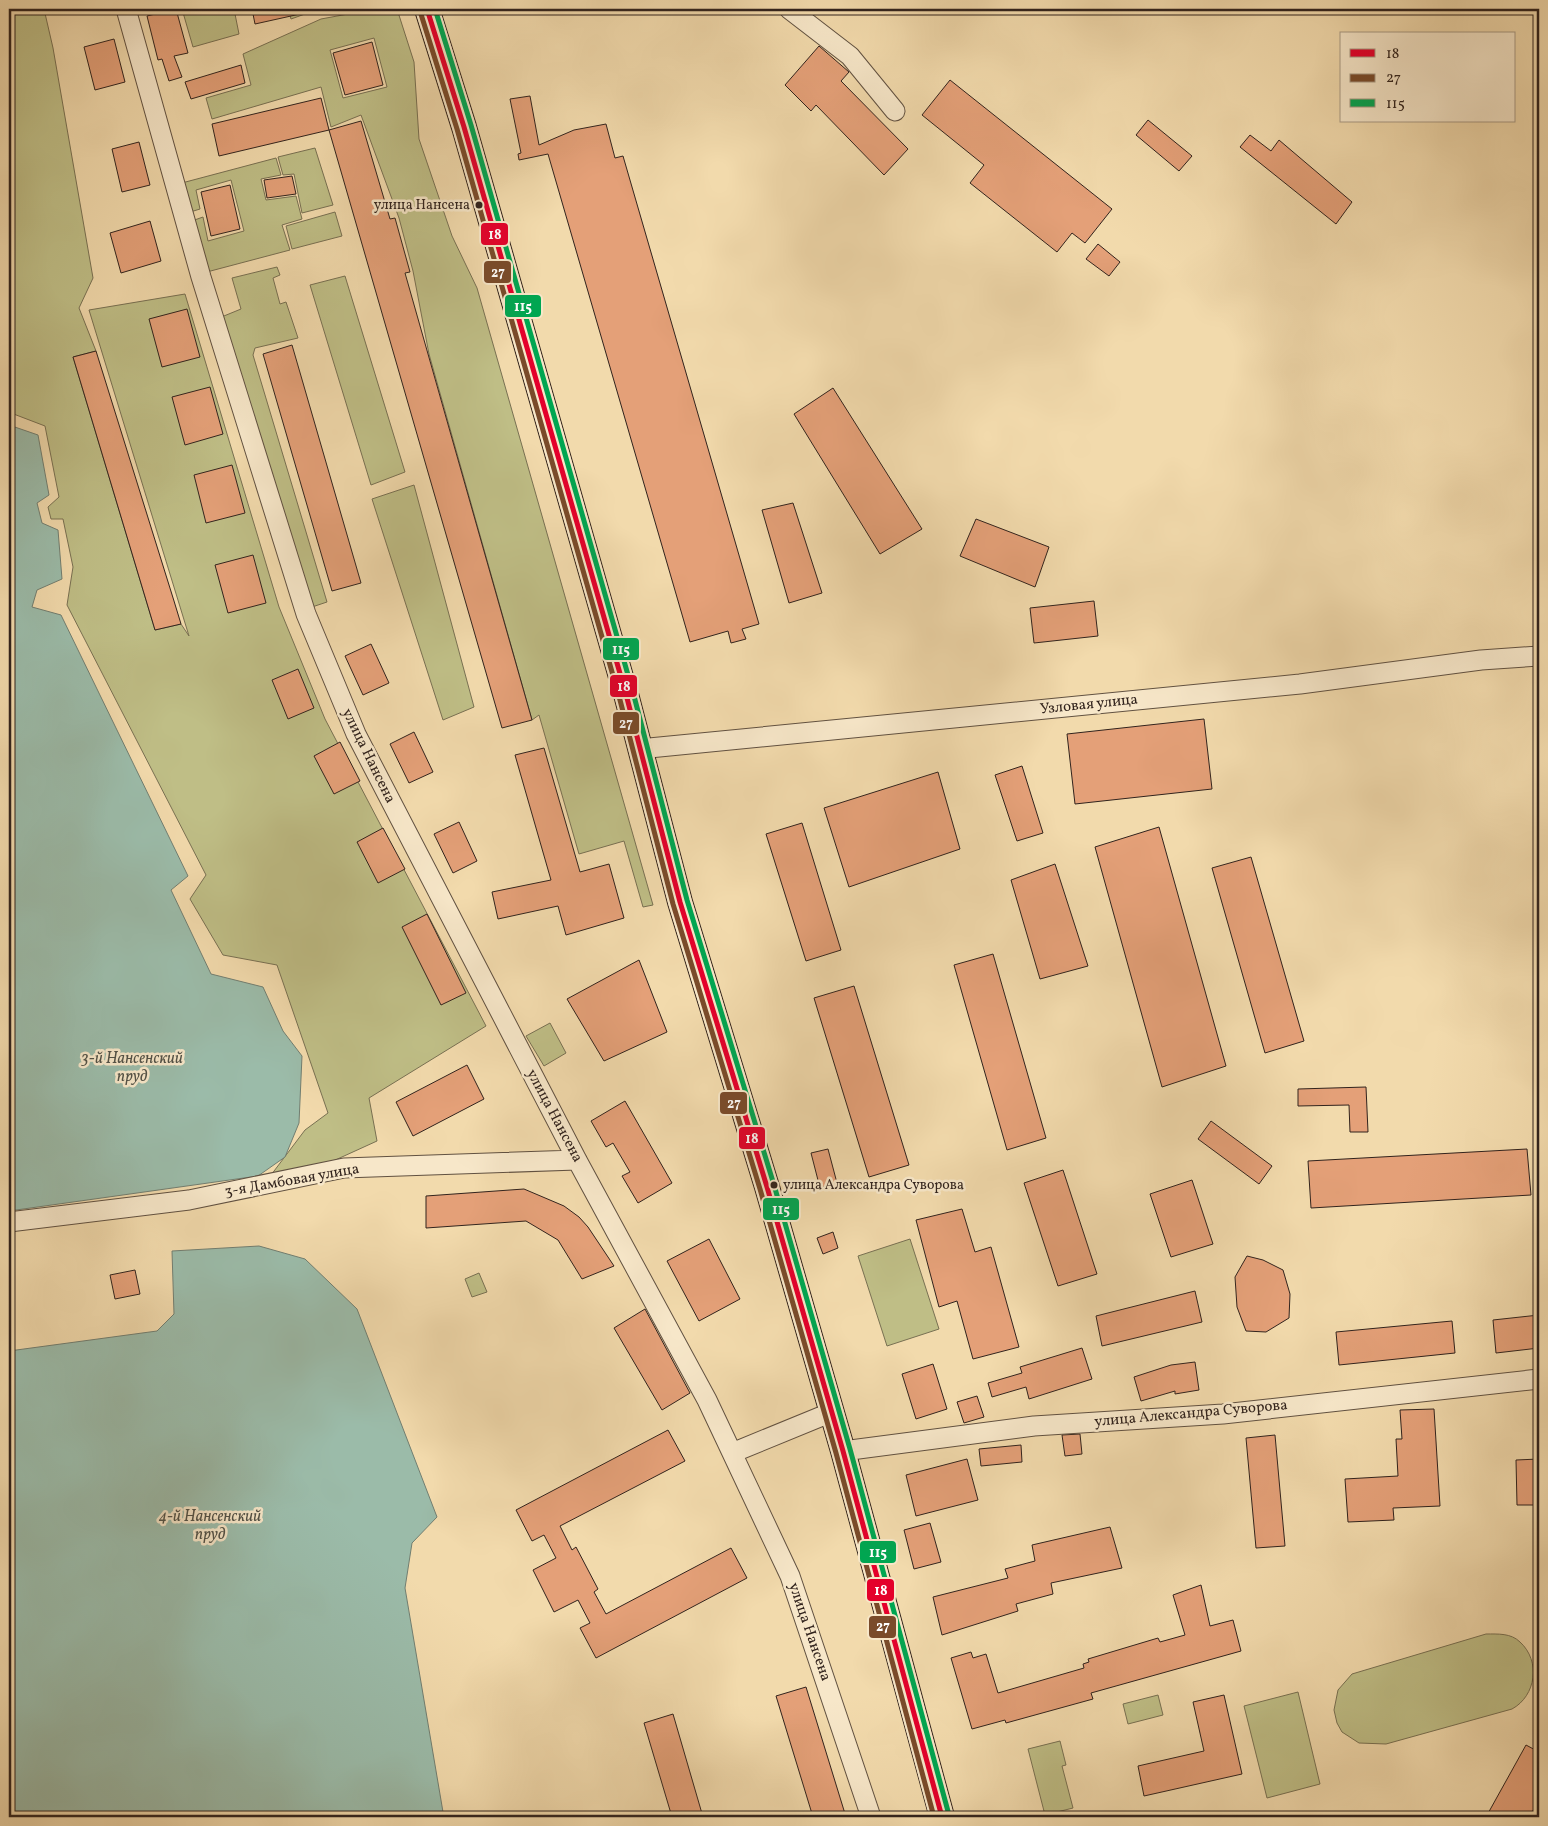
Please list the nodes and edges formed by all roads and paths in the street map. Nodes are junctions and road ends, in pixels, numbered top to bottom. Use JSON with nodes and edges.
{"nodes":[{"id":1,"x":126,"y":9,"type":"edge"},
{"id":2,"x":427,"y":9,"type":"edge"},
{"id":3,"x":788,"y":9,"type":"edge"},
{"id":4,"x":895,"y":111,"type":"dead end"},
{"id":5,"x":1539,"y":656,"type":"edge"},
{"id":6,"x":639,"y":749,"type":"junction"},
{"id":7,"x":577,"y":1160,"type":"junction"},
{"id":8,"x":9,"y":1222,"type":"edge"},
{"id":9,"x":1539,"y":1379,"type":"edge"},
{"id":10,"x":832,"y":1412,"type":"junction"},
{"id":11,"x":843,"y":1451,"type":"junction"},
{"id":12,"x":732,"y":1453,"type":"junction"},
{"id":13,"x":871,"y":1817,"type":"edge"},
{"id":14,"x":942,"y":1817,"type":"edge"}],
"edges":[{"from":1,"to":7,"type":"street","name":"улица Нансена"},
{"from":2,"to":6,"type":"main road"},
{"from":3,"to":4,"type":"street"},
{"from":5,"to":6,"type":"street","name":"Узловая улица"},
{"from":6,"to":10,"type":"main road"},
{"from":7,"to":8,"type":"street","name":"3-я Дамбовая улица"},
{"from":7,"to":12,"type":"street","name":"улица Нансена"},
{"from":9,"to":11,"type":"street","name":"улица Александра Суворова"},
{"from":10,"to":11,"type":"main road"},
{"from":10,"to":12,"type":"street"},
{"from":11,"to":14,"type":"main road"},
{"from":12,"to":13,"type":"street","name":"улица Нансена"}]}
